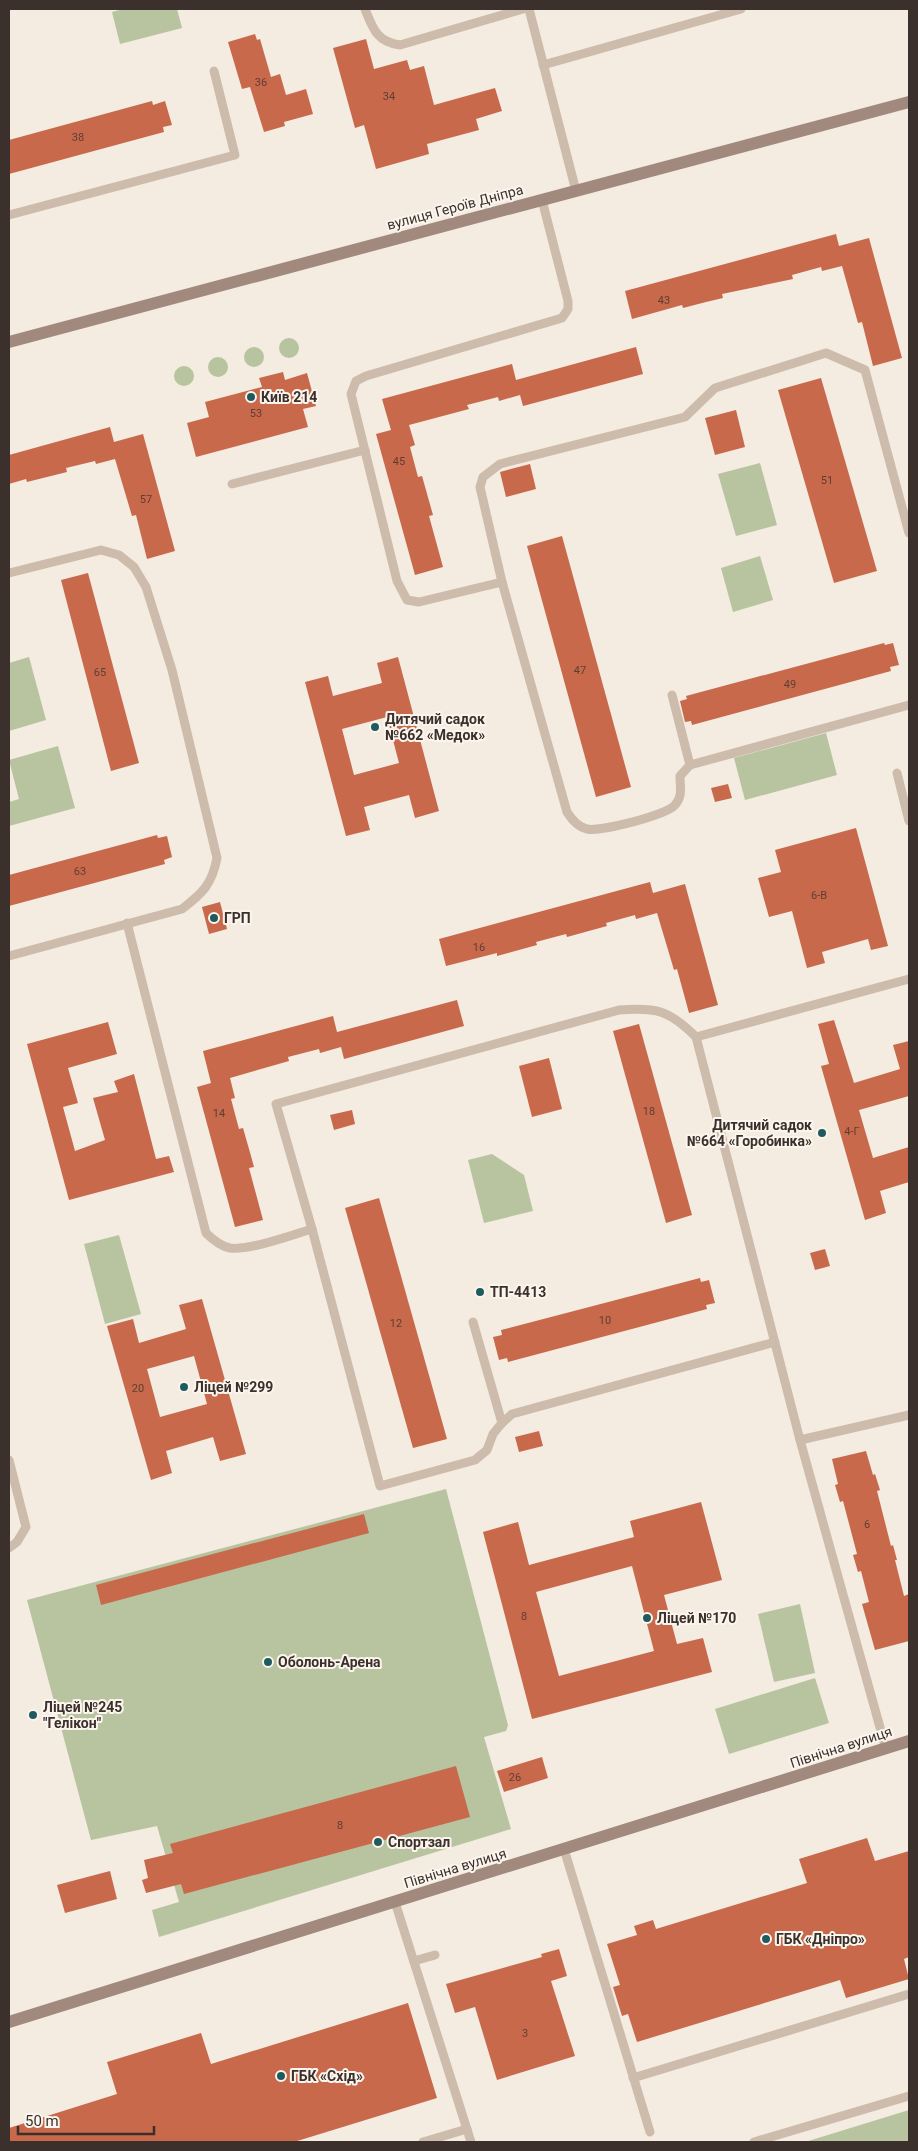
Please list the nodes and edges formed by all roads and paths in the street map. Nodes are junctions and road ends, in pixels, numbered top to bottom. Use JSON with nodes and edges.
{"nodes":[{"id":1,"x":365,"y":9,"type":"edge"},
{"id":2,"x":523,"y":9,"type":"edge"},
{"id":3,"x":529,"y":9,"type":"edge"},
{"id":4,"x":741,"y":9,"type":"edge"},
{"id":5,"x":543,"y":65,"type":"junction"},
{"id":6,"x":214,"y":71,"type":"dead end"},
{"id":7,"x":909,"y":102,"type":"edge"},
{"id":8,"x":576,"y":191,"type":"junction"},
{"id":9,"x":542,"y":200,"type":"junction"},
{"id":10,"x":9,"y":215,"type":"edge"},
{"id":11,"x":9,"y":342,"type":"edge"},
{"id":12,"x":365,"y":450,"type":"junction"},
{"id":13,"x":232,"y":484,"type":"dead end"},
{"id":14,"x":909,"y":533,"type":"edge"},
{"id":15,"x":9,"y":573,"type":"edge"},
{"id":16,"x":502,"y":582,"type":"junction"},
{"id":17,"x":672,"y":694,"type":"dead end"},
{"id":18,"x":909,"y":705,"type":"edge"},
{"id":19,"x":690,"y":765,"type":"junction"},
{"id":20,"x":897,"y":773,"type":"dead end"},
{"id":21,"x":909,"y":821,"type":"edge"},
{"id":22,"x":127,"y":923,"type":"junction"},
{"id":23,"x":9,"y":956,"type":"edge"},
{"id":24,"x":909,"y":979,"type":"edge"},
{"id":25,"x":696,"y":1036,"type":"junction"},
{"id":26,"x":312,"y":1229,"type":"junction"},
{"id":27,"x":473,"y":1322,"type":"dead end"},
{"id":28,"x":774,"y":1342,"type":"junction"},
{"id":29,"x":909,"y":1415,"type":"edge"},
{"id":30,"x":502,"y":1422,"type":"junction"},
{"id":31,"x":800,"y":1440,"type":"junction"},
{"id":32,"x":9,"y":1460,"type":"edge"},
{"id":33,"x":9,"y":1548,"type":"edge"},
{"id":34,"x":909,"y":1741,"type":"edge"},
{"id":35,"x":886,"y":1749,"type":"junction"},
{"id":36,"x":564,"y":1849,"type":"junction"},
{"id":37,"x":395,"y":1902,"type":"junction"},
{"id":38,"x":435,"y":1954,"type":"dead end"},
{"id":39,"x":414,"y":1961,"type":"junction"},
{"id":40,"x":909,"y":1994,"type":"edge"},
{"id":41,"x":9,"y":2022,"type":"edge"},
{"id":42,"x":632,"y":2078,"type":"junction"},
{"id":43,"x":909,"y":2096,"type":"edge"},
{"id":44,"x":467,"y":2129,"type":"junction"},
{"id":45,"x":650,"y":2132,"type":"dead end"},
{"id":46,"x":423,"y":2142,"type":"edge"},
{"id":47,"x":471,"y":2142,"type":"edge"},
{"id":48,"x":754,"y":2142,"type":"edge"}],
"edges":[{"from":1,"to":2,"type":"lane"},
{"from":3,"to":5,"type":"lane"},
{"from":4,"to":5,"type":"lane"},
{"from":5,"to":8,"type":"lane"},
{"from":6,"to":10,"type":"lane"},
{"from":7,"to":8,"type":"street","name":"вулиця Героїв Дніпра"},
{"from":8,"to":9,"type":"street","name":"вулиця Героїв Дніпра"},
{"from":9,"to":11,"type":"street","name":"вулиця Героїв Дніпра"},
{"from":9,"to":12,"type":"lane"},
{"from":12,"to":13,"type":"lane"},
{"from":12,"to":16,"type":"lane"},
{"from":14,"to":16,"type":"lane"},
{"from":15,"to":22,"type":"lane"},
{"from":16,"to":19,"type":"lane"},
{"from":17,"to":19,"type":"lane"},
{"from":18,"to":19,"type":"lane"},
{"from":20,"to":21,"type":"lane"},
{"from":22,"to":23,"type":"lane"},
{"from":22,"to":26,"type":"lane"},
{"from":24,"to":25,"type":"lane"},
{"from":25,"to":26,"type":"lane"},
{"from":25,"to":28,"type":"lane"},
{"from":26,"to":30,"type":"lane"},
{"from":27,"to":30,"type":"lane"},
{"from":28,"to":30,"type":"lane"},
{"from":28,"to":31,"type":"lane"},
{"from":29,"to":31,"type":"lane"},
{"from":31,"to":35,"type":"lane"},
{"from":32,"to":33,"type":"lane"},
{"from":34,"to":35,"type":"street","name":"Північна вулиця"},
{"from":35,"to":36,"type":"street","name":"Північна вулиця"},
{"from":36,"to":37,"type":"street","name":"Північна вулиця"},
{"from":36,"to":42,"type":"lane"},
{"from":37,"to":39,"type":"lane"},
{"from":37,"to":41,"type":"street","name":"Північна вулиця"},
{"from":38,"to":39,"type":"lane"},
{"from":39,"to":44,"type":"lane"},
{"from":40,"to":42,"type":"lane"},
{"from":42,"to":45,"type":"lane"},
{"from":43,"to":48,"type":"lane"},
{"from":44,"to":46,"type":"lane"},
{"from":44,"to":47,"type":"lane"}]}
